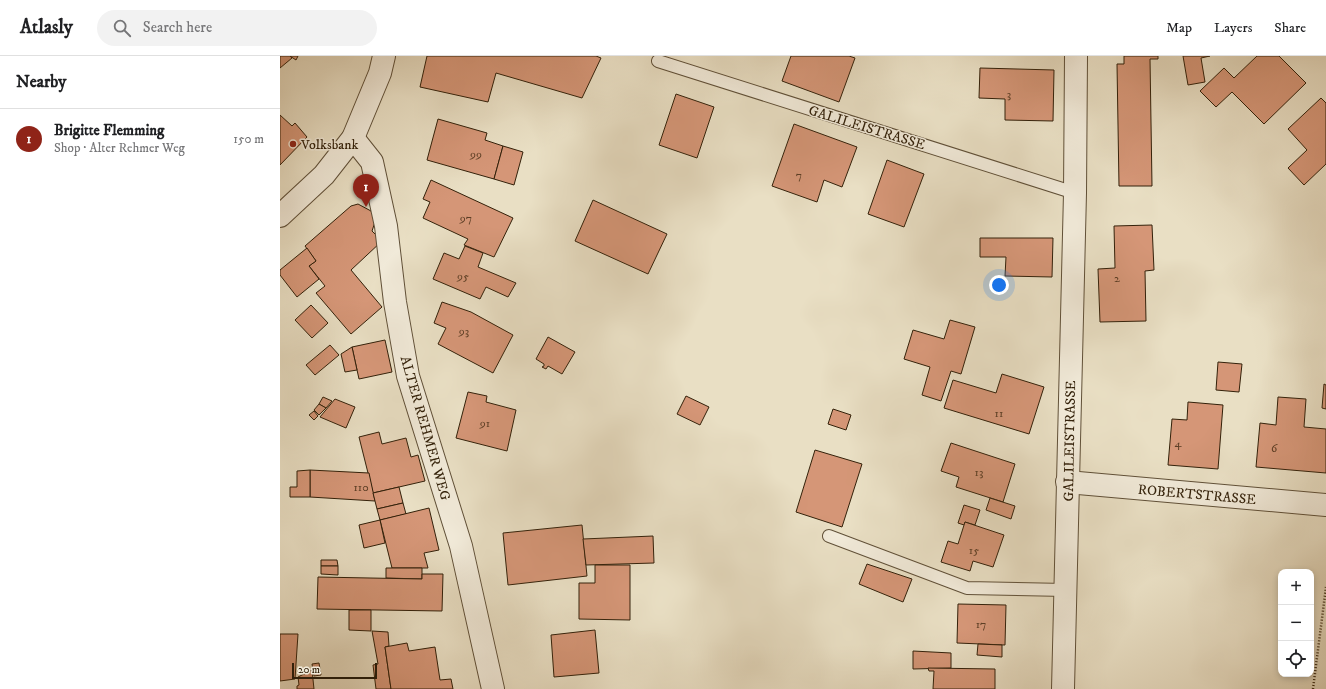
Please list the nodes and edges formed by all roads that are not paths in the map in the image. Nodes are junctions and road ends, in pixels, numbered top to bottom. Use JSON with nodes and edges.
{"nodes":[{"id":1,"x":384,"y":56,"type":"edge"},
{"id":2,"x":1076,"y":56,"type":"edge"},
{"id":3,"x":658,"y":61,"type":"dead end"},
{"id":4,"x":353,"y":138,"type":"junction"},
{"id":5,"x":1075,"y":193,"type":"junction"},
{"id":6,"x":280,"y":216,"type":"edge"},
{"id":7,"x":1067,"y":482,"type":"junction"},
{"id":8,"x":1326,"y":505,"type":"edge"},
{"id":9,"x":829,"y":536,"type":"dead end"},
{"id":10,"x":1066,"y":590,"type":"junction"},
{"id":11,"x":493,"y":689,"type":"edge"},
{"id":12,"x":1063,"y":689,"type":"edge"}],
"edges":[{"from":1,"to":4,"type":"street"},
{"from":2,"to":5,"type":"street","name":"GALILEISTRASSE"},
{"from":3,"to":5,"type":"lane","name":"GALILEISTRASSE"},
{"from":4,"to":6,"type":"street"},
{"from":4,"to":11,"type":"street","name":"ALTER REHMER WEG"},
{"from":5,"to":7,"type":"street","name":"GALILEISTRASSE"},
{"from":7,"to":8,"type":"street","name":"ROBERTSTRASSE"},
{"from":7,"to":10,"type":"street","name":"GALILEISTRASSE"},
{"from":9,"to":10,"type":"lane"},
{"from":10,"to":12,"type":"street","name":"GALILEISTRASSE"}]}
